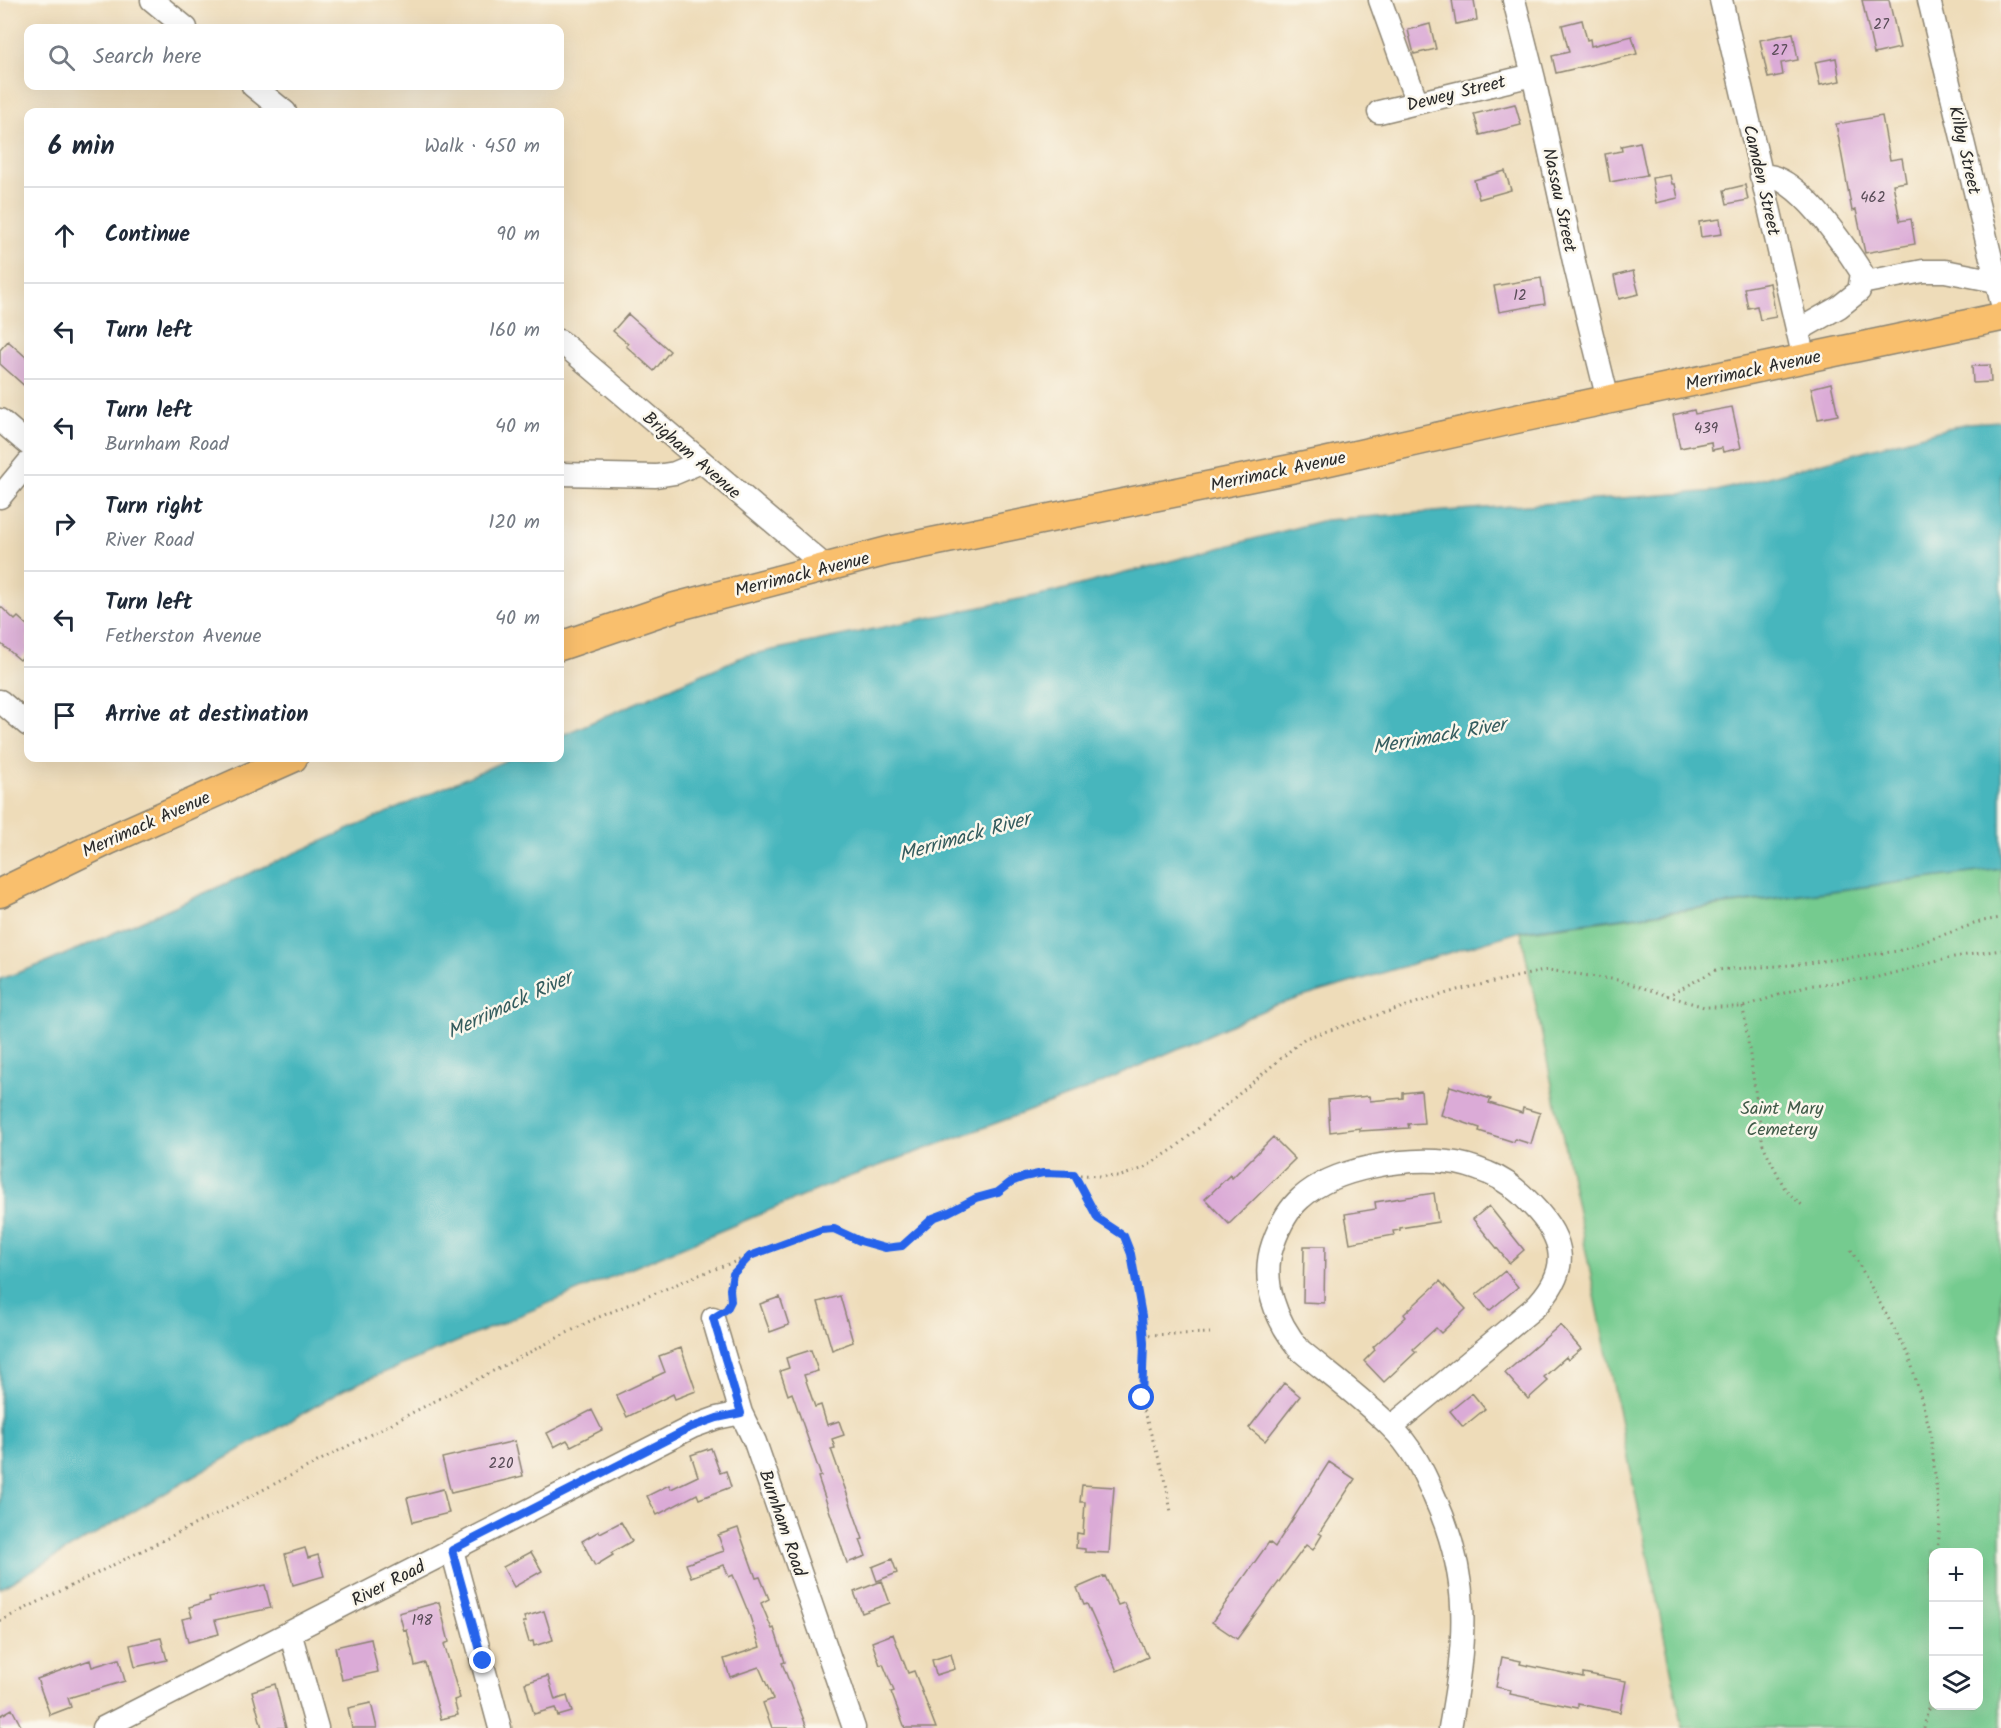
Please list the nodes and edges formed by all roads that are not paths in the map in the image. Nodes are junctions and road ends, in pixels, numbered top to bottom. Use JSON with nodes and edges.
{"nodes":[{"id":1,"x":152,"y":0,"type":"edge"},
{"id":2,"x":1380,"y":0,"type":"edge"},
{"id":3,"x":1514,"y":0,"type":"edge"},
{"id":4,"x":1721,"y":0,"type":"edge"},
{"id":5,"x":1929,"y":0,"type":"edge"},
{"id":6,"x":181,"y":24,"type":"edge"},
{"id":7,"x":1533,"y":75,"type":"junction"},
{"id":8,"x":258,"y":90,"type":"edge"},
{"id":9,"x":1417,"y":103,"type":"junction"},
{"id":10,"x":280,"y":108,"type":"edge"},
{"id":11,"x":1379,"y":112,"type":"dead end"},
{"id":12,"x":1761,"y":176,"type":"junction"},
{"id":13,"x":1861,"y":283,"type":"junction"},
{"id":14,"x":1999,"y":291,"type":"edge"},
{"id":15,"x":2001,"y":317,"type":"edge"},
{"id":16,"x":1797,"y":331,"type":"junction"},
{"id":17,"x":564,"y":344,"type":"edge"},
{"id":18,"x":1804,"y":359,"type":"junction"},
{"id":19,"x":1608,"y":400,"type":"junction"},
{"id":20,"x":0,"y":420,"type":"edge"},
{"id":21,"x":24,"y":441,"type":"edge"},
{"id":22,"x":701,"y":462,"type":"junction"},
{"id":23,"x":24,"y":469,"type":"edge"},
{"id":24,"x":564,"y":474,"type":"edge"},
{"id":25,"x":0,"y":497,"type":"edge"},
{"id":26,"x":826,"y":567,"type":"junction"},
{"id":27,"x":564,"y":645,"type":"edge"},
{"id":28,"x":0,"y":701,"type":"edge"},
{"id":29,"x":24,"y":722,"type":"edge"},
{"id":30,"x":284,"y":762,"type":"edge"},
{"id":31,"x":0,"y":893,"type":"edge"},
{"id":32,"x":713,"y":1318,"type":"road end"},
{"id":33,"x":741,"y":1413,"type":"junction"},
{"id":34,"x":1391,"y":1427,"type":"junction"},
{"id":35,"x":452,"y":1550,"type":"junction"},
{"id":36,"x":290,"y":1632,"type":"junction"},
{"id":37,"x":134,"y":1721,"type":"edge"},
{"id":38,"x":103,"y":1728,"type":"edge"},
{"id":39,"x":317,"y":1728,"type":"edge"},
{"id":40,"x":500,"y":1728,"type":"edge"},
{"id":41,"x":854,"y":1728,"type":"edge"},
{"id":42,"x":1450,"y":1728,"type":"edge"}],
"edges":[{"from":1,"to":6,"type":"street"},
{"from":2,"to":9,"type":"street"},
{"from":3,"to":7,"type":"street","name":"Nassau Street"},
{"from":4,"to":12,"type":"street","name":"Camden Street"},
{"from":5,"to":14,"type":"street","name":"Kilby Street"},
{"from":7,"to":9,"type":"street","name":"Dewey Street"},
{"from":7,"to":19,"type":"street","name":"Nassau Street"},
{"from":8,"to":10,"type":"street"},
{"from":9,"to":11,"type":"street","name":"Dewey Street"},
{"from":12,"to":13,"type":"street"},
{"from":12,"to":16,"type":"street","name":"Camden Street"},
{"from":13,"to":14,"type":"street"},
{"from":13,"to":16,"type":"street"},
{"from":15,"to":18,"type":"main road","name":"Merrimack Avenue"},
{"from":16,"to":18,"type":"street","name":"Camden Street"},
{"from":17,"to":22,"type":"street","name":"Brigham Avenue"},
{"from":18,"to":19,"type":"main road","name":"Merrimack Avenue"},
{"from":19,"to":26,"type":"main road","name":"Merrimack Avenue"},
{"from":20,"to":21,"type":"street"},
{"from":22,"to":24,"type":"street"},
{"from":22,"to":26,"type":"street","name":"Brigham Avenue"},
{"from":23,"to":25,"type":"street"},
{"from":26,"to":27,"type":"main road","name":"Merrimack Avenue"},
{"from":28,"to":29,"type":"street"},
{"from":30,"to":31,"type":"main road","name":"Merrimack Avenue"},
{"from":32,"to":33,"type":"street","name":"Burnham Road"},
{"from":33,"to":35,"type":"street","name":"River Road"},
{"from":33,"to":41,"type":"street","name":"Burnham Road"},
{"from":34,"to":34,"type":"street"},
{"from":34,"to":42,"type":"street"},
{"from":35,"to":36,"type":"street","name":"River Road"},
{"from":35,"to":40,"type":"street"},
{"from":36,"to":37,"type":"street","name":"River Road"},
{"from":36,"to":39,"type":"street"},
{"from":37,"to":38,"type":"street","name":"River Road"}]}
